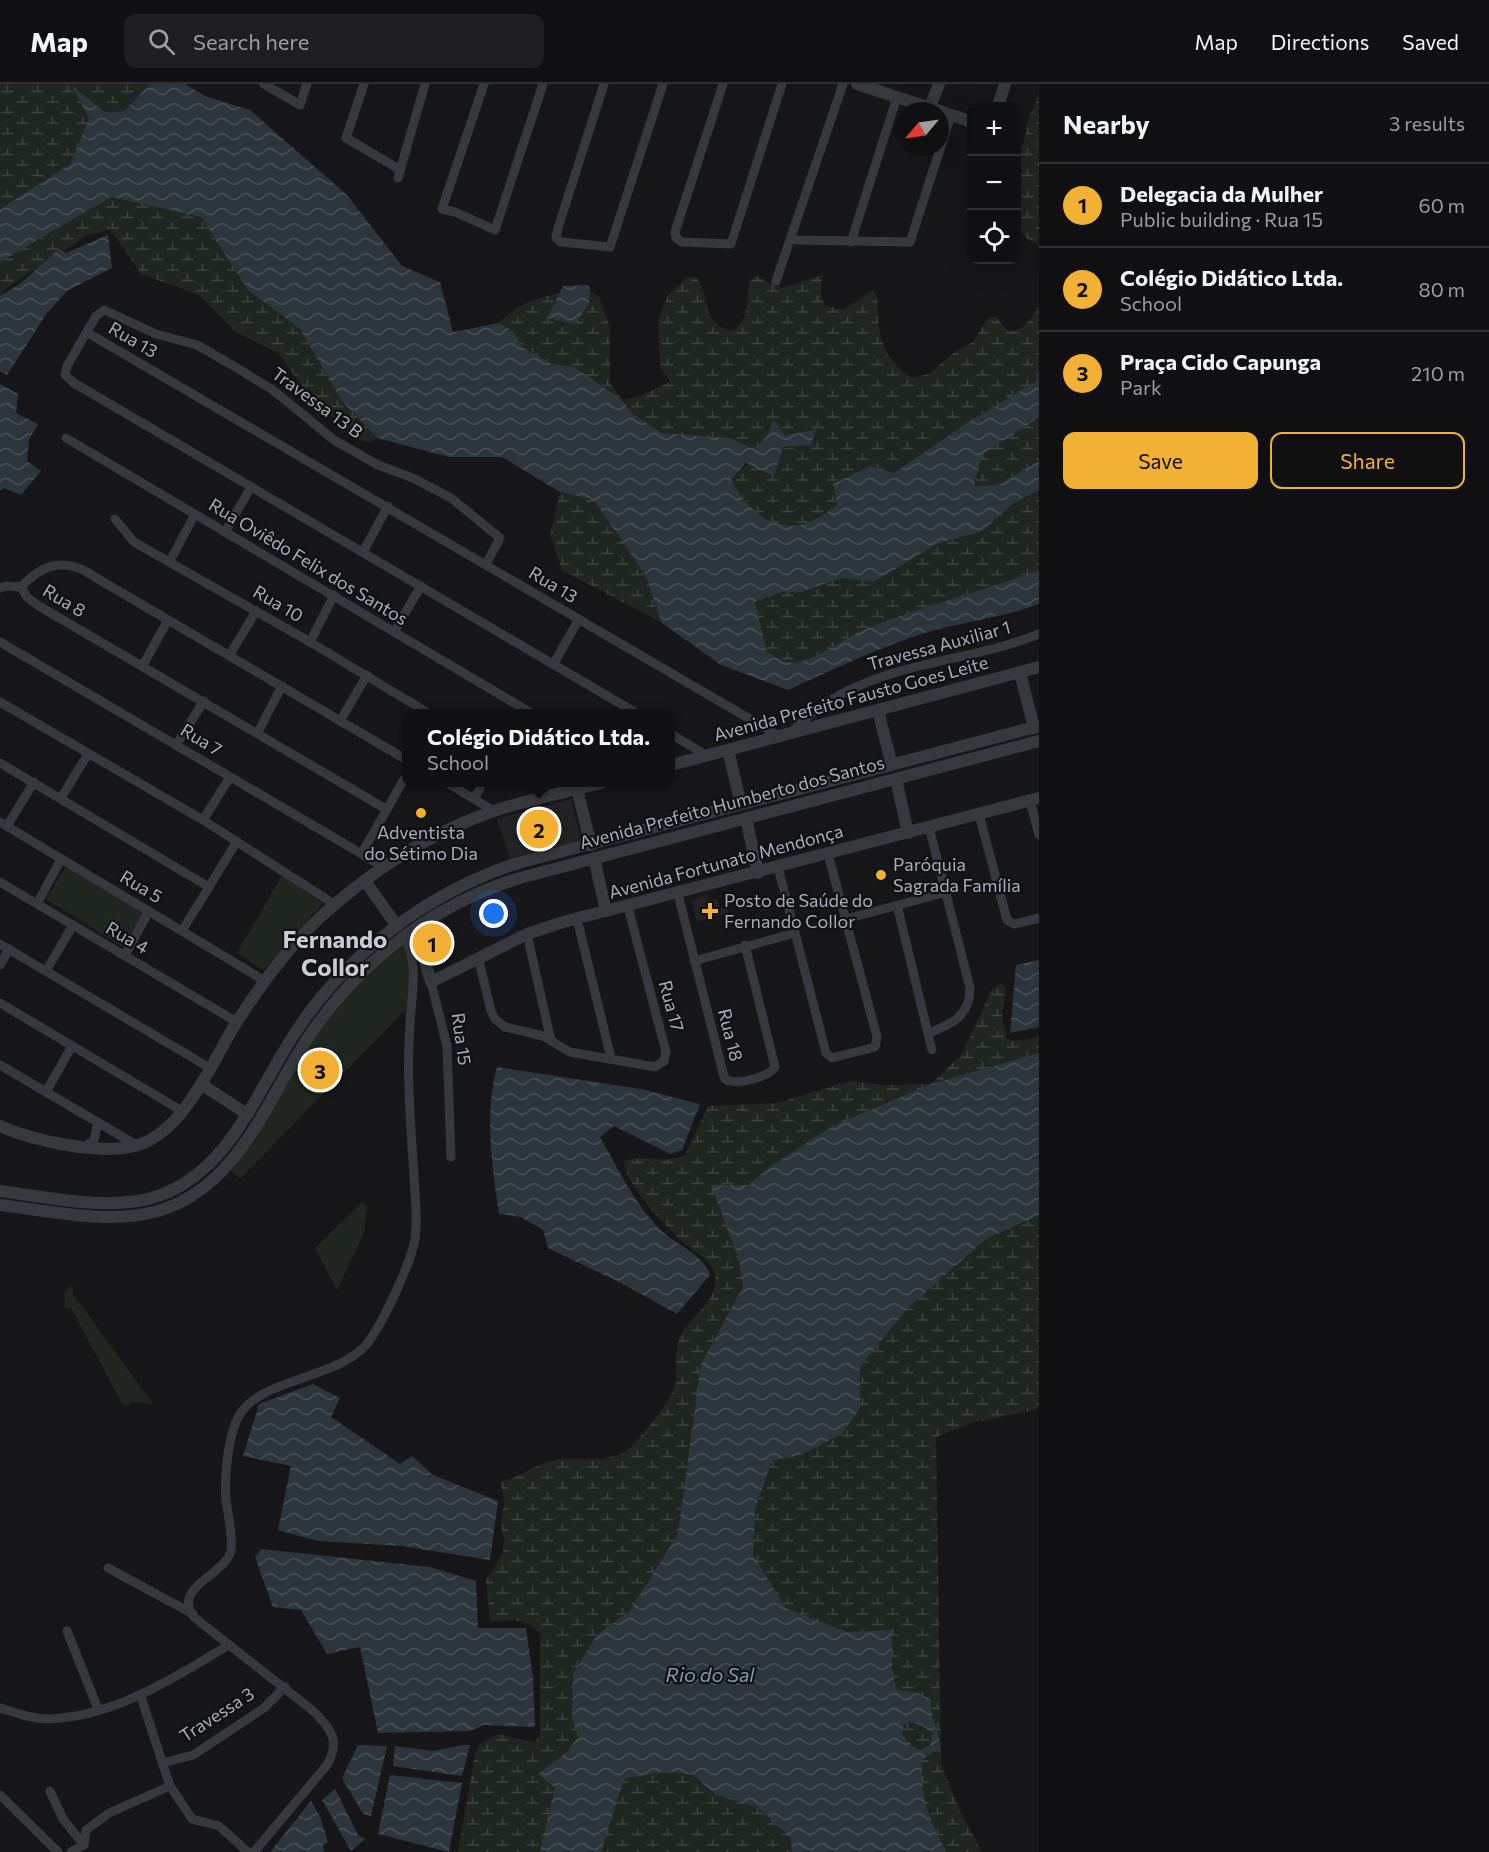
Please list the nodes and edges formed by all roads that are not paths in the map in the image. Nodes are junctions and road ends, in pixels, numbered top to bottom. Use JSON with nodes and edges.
{"nodes":[{"id":1,"x":264,"y":84,"type":"edge"},
{"id":2,"x":307,"y":84,"type":"edge"},
{"id":3,"x":364,"y":84,"type":"edge"},
{"id":4,"x":425,"y":84,"type":"edge"},
{"id":5,"x":484,"y":84,"type":"edge"},
{"id":6,"x":543,"y":84,"type":"edge"},
{"id":7,"x":604,"y":84,"type":"edge"},
{"id":8,"x":663,"y":84,"type":"edge"},
{"id":9,"x":723,"y":84,"type":"edge"},
{"id":10,"x":782,"y":84,"type":"edge"},
{"id":11,"x":843,"y":84,"type":"edge"},
{"id":12,"x":857,"y":84,"type":"edge"},
{"id":13,"x":939,"y":84,"type":"edge"},
{"id":14,"x":1005,"y":84,"type":"edge"},
{"id":15,"x":877,"y":87,"type":"edge"},
{"id":16,"x":897,"y":97,"type":"junction"},
{"id":17,"x":912,"y":102,"type":"edge"},
{"id":18,"x":940,"y":102,"type":"edge"},
{"id":19,"x":999,"y":102,"type":"edge"},
{"id":20,"x":949,"y":114,"type":"edge"},
{"id":21,"x":967,"y":120,"type":"edge"},
{"id":22,"x":930,"y":156,"type":"edge"},
{"id":23,"x":791,"y":237,"type":"junction"},
{"id":24,"x":851,"y":242,"type":"junction"},
{"id":25,"x":776,"y":281,"type":"dead end"},
{"id":26,"x":88,"y":333,"type":"junction"},
{"id":27,"x":66,"y":438,"type":"dead end"},
{"id":28,"x":251,"y":486,"type":"junction"},
{"id":29,"x":388,"y":506,"type":"junction"},
{"id":30,"x":195,"y":514,"type":"junction"},
{"id":31,"x":114,"y":519,"type":"dead end"},
{"id":32,"x":225,"y":532,"type":"junction"},
{"id":33,"x":363,"y":552,"type":"junction"},
{"id":34,"x":170,"y":561,"type":"junction"},
{"id":35,"x":486,"y":564,"type":"junction"},
{"id":36,"x":421,"y":586,"type":"junction"},
{"id":37,"x":21,"y":587,"type":"junction"},
{"id":38,"x":0,"y":588,"type":"edge"},
{"id":39,"x":334,"y":595,"type":"junction"},
{"id":40,"x":256,"y":611,"type":"junction"},
{"id":41,"x":579,"y":619,"type":"junction"},
{"id":42,"x":168,"y":620,"type":"junction"},
{"id":43,"x":394,"y":632,"type":"junction"},
{"id":44,"x":1039,"y":634,"type":"edge"},
{"id":45,"x":0,"y":642,"type":"edge"},
{"id":46,"x":310,"y":642,"type":"junction"},
{"id":47,"x":230,"y":656,"type":"junction"},
{"id":48,"x":554,"y":663,"type":"junction"},
{"id":49,"x":143,"y":665,"type":"junction"},
{"id":50,"x":1039,"y":667,"type":"edge"},
{"id":51,"x":1020,"y":673,"type":"junction"},
{"id":52,"x":367,"y":675,"type":"junction"},
{"id":53,"x":282,"y":686,"type":"junction"},
{"id":54,"x":204,"y":701,"type":"junction"},
{"id":55,"x":0,"y":702,"type":"edge"},
{"id":56,"x":422,"y":709,"type":"edge"},
{"id":57,"x":523,"y":709,"type":"edge"},
{"id":58,"x":630,"y":709,"type":"edge"},
{"id":59,"x":878,"y":711,"type":"junction"},
{"id":60,"x":340,"y":721,"type":"junction"},
{"id":61,"x":1036,"y":727,"type":"edge"},
{"id":62,"x":258,"y":732,"type":"junction"},
{"id":63,"x":785,"y":734,"type":"junction"},
{"id":64,"x":675,"y":736,"type":"edge"},
{"id":65,"x":1039,"y":743,"type":"edge"},
{"id":66,"x":176,"y":745,"type":"junction"},
{"id":67,"x":728,"y":750,"type":"junction"},
{"id":68,"x":88,"y":753,"type":"junction"},
{"id":69,"x":706,"y":755,"type":"junction"},
{"id":70,"x":402,"y":757,"type":"edge"},
{"id":71,"x":0,"y":763,"type":"edge"},
{"id":72,"x":675,"y":764,"type":"edge"},
{"id":73,"x":892,"y":765,"type":"junction"},
{"id":74,"x":230,"y":777,"type":"junction"},
{"id":75,"x":896,"y":779,"type":"junction"},
{"id":76,"x":34,"y":782,"type":"junction"},
{"id":77,"x":402,"y":782,"type":"edge"},
{"id":78,"x":453,"y":787,"type":"edge"},
{"id":79,"x":481,"y":787,"type":"edge"},
{"id":80,"x":586,"y":787,"type":"edge"},
{"id":81,"x":577,"y":789,"type":"junction"},
{"id":82,"x":61,"y":798,"type":"junction"},
{"id":83,"x":474,"y":799,"type":"junction"},
{"id":84,"x":1035,"y":800,"type":"edge"},
{"id":85,"x":741,"y":804,"type":"junction"},
{"id":86,"x":386,"y":809,"type":"junction"},
{"id":87,"x":494,"y":811,"type":"junction"},
{"id":88,"x":979,"y":814,"type":"junction"},
{"id":89,"x":746,"y":818,"type":"junction"},
{"id":90,"x":203,"y":820,"type":"junction"},
{"id":91,"x":3,"y":824,"type":"edge"},
{"id":92,"x":929,"y":827,"type":"junction"},
{"id":93,"x":908,"y":833,"type":"junction"},
{"id":94,"x":1039,"y":835,"type":"edge"},
{"id":95,"x":237,"y":841,"type":"junction"},
{"id":96,"x":591,"y":845,"type":"junction"},
{"id":97,"x":362,"y":853,"type":"junction"},
{"id":98,"x":828,"y":854,"type":"junction"},
{"id":99,"x":594,"y":858,"type":"junction"},
{"id":100,"x":61,"y":859,"type":"junction"},
{"id":101,"x":384,"y":867,"type":"junction"},
{"id":102,"x":778,"y":867,"type":"junction"},
{"id":103,"x":499,"y":869,"type":"junction"},
{"id":104,"x":758,"y":873,"type":"junction"},
{"id":105,"x":365,"y":881,"type":"junction"},
{"id":106,"x":0,"y":882,"type":"edge"},
{"id":107,"x":500,"y":884,"type":"junction"},
{"id":108,"x":209,"y":887,"type":"junction"},
{"id":109,"x":947,"y":892,"type":"junction"},
{"id":110,"x":678,"y":894,"type":"junction"},
{"id":111,"x":37,"y":904,"type":"junction"},
{"id":112,"x":334,"y":904,"type":"junction"},
{"id":113,"x":897,"y":905,"type":"junction"},
{"id":114,"x":628,"y":907,"type":"junction"},
{"id":115,"x":149,"y":911,"type":"junction"},
{"id":116,"x":606,"y":911,"type":"junction"},
{"id":117,"x":577,"y":918,"type":"junction"},
{"id":118,"x":1039,"y":918,"type":"edge"},
{"id":119,"x":846,"y":919,"type":"junction"},
{"id":120,"x":72,"y":925,"type":"junction"},
{"id":121,"x":397,"y":926,"type":"junction"},
{"id":122,"x":182,"y":931,"type":"junction"},
{"id":123,"x":409,"y":933,"type":"junction"},
{"id":124,"x":795,"y":933,"type":"junction"},
{"id":125,"x":527,"y":934,"type":"junction"},
{"id":126,"x":0,"y":944,"type":"edge"},
{"id":127,"x":745,"y":945,"type":"junction"},
{"id":128,"x":9,"y":949,"type":"junction"},
{"id":129,"x":125,"y":955,"type":"junction"},
{"id":130,"x":478,"y":957,"type":"junction"},
{"id":131,"x":694,"y":961,"type":"junction"},
{"id":132,"x":0,"y":965,"type":"edge"},
{"id":133,"x":46,"y":970,"type":"junction"},
{"id":134,"x":266,"y":981,"type":"junction"},
{"id":135,"x":431,"y":982,"type":"junction"},
{"id":136,"x":0,"y":1004,"type":"edge"},
{"id":137,"x":237,"y":1022,"type":"junction"},
{"id":138,"x":929,"y":1033,"type":"junction"},
{"id":139,"x":551,"y":1041,"type":"junction"},
{"id":140,"x":72,"y":1046,"type":"junction"},
{"id":141,"x":932,"y":1050,"type":"dead end"},
{"id":142,"x":611,"y":1058,"type":"junction"},
{"id":143,"x":0,"y":1065,"type":"edge"},
{"id":144,"x":210,"y":1068,"type":"junction"},
{"id":145,"x":201,"y":1084,"type":"junction"},
{"id":146,"x":46,"y":1092,"type":"junction"},
{"id":147,"x":182,"y":1111,"type":"junction"},
{"id":148,"x":247,"y":1114,"type":"junction"},
{"id":149,"x":98,"y":1122,"type":"junction"},
{"id":150,"x":0,"y":1126,"type":"edge"},
{"id":151,"x":86,"y":1146,"type":"junction"},
{"id":152,"x":138,"y":1146,"type":"junction"},
{"id":153,"x":451,"y":1157,"type":"dead end"},
{"id":154,"x":1,"y":1191,"type":"edge"},
{"id":155,"x":33,"y":1195,"type":"junction"},
{"id":156,"x":0,"y":1205,"type":"edge"},
{"id":157,"x":32,"y":1209,"type":"junction"},
{"id":158,"x":108,"y":1568,"type":"dead end"},
{"id":159,"x":193,"y":1614,"type":"junction"},
{"id":160,"x":67,"y":1631,"type":"dead end"},
{"id":161,"x":230,"y":1645,"type":"junction"},
{"id":162,"x":285,"y":1687,"type":"junction"},
{"id":163,"x":141,"y":1697,"type":"junction"},
{"id":164,"x":0,"y":1708,"type":"edge"},
{"id":165,"x":98,"y":1709,"type":"junction"},
{"id":166,"x":162,"y":1764,"type":"junction"},
{"id":167,"x":170,"y":1786,"type":"junction"},
{"id":168,"x":50,"y":1791,"type":"dead end"},
{"id":169,"x":0,"y":1795,"type":"edge"},
{"id":170,"x":84,"y":1845,"type":"junction"},
{"id":171,"x":58,"y":1852,"type":"edge"},
{"id":172,"x":71,"y":1852,"type":"edge"},
{"id":173,"x":248,"y":1852,"type":"edge"},
{"id":174,"x":254,"y":1852,"type":"edge"}],
"edges":[{"from":1,"to":2,"type":"street"},
{"from":3,"to":4,"type":"street"},
{"from":5,"to":6,"type":"street"},
{"from":7,"to":8,"type":"street"},
{"from":9,"to":10,"type":"street"},
{"from":11,"to":23,"type":"street"},
{"from":12,"to":15,"type":"street"},
{"from":13,"to":18,"type":"street"},
{"from":14,"to":19,"type":"street"},
{"from":15,"to":16,"type":"street"},
{"from":16,"to":17,"type":"street"},
{"from":16,"to":24,"type":"street"},
{"from":20,"to":21,"type":"street"},
{"from":22,"to":24,"type":"street"},
{"from":23,"to":24,"type":"street"},
{"from":23,"to":25,"type":"street"},
{"from":26,"to":28,"type":"street","name":"Rua 13"},
{"from":26,"to":29,"type":"street","name":"Rua 13"},
{"from":26,"to":35,"type":"street","name":"Travessa 13 B"},
{"from":27,"to":30,"type":"street","name":"Rua Oviêdo Felix dos Santos"},
{"from":28,"to":32,"type":"street"},
{"from":28,"to":33,"type":"street","name":"Rua 13"},
{"from":29,"to":33,"type":"street"},
{"from":29,"to":35,"type":"street","name":"Rua 13"},
{"from":30,"to":32,"type":"street","name":"Rua Oviêdo Felix dos Santos"},
{"from":30,"to":34,"type":"street"},
{"from":31,"to":34,"type":"street","name":"Rua 10"},
{"from":32,"to":39,"type":"street","name":"Rua Oviêdo Felix dos Santos"},
{"from":33,"to":36,"type":"street","name":"Rua 13"},
{"from":34,"to":40,"type":"street","name":"Rua 10"},
{"from":35,"to":41,"type":"street","name":"Rua 13"},
{"from":36,"to":43,"type":"street"},
{"from":36,"to":48,"type":"street","name":"Rua 13"},
{"from":37,"to":38,"type":"street"},
{"from":37,"to":42,"type":"street","name":"Rua 8"},
{"from":37,"to":49,"type":"street","name":"Rua 8"},
{"from":39,"to":43,"type":"street","name":"Rua Oviêdo Felix dos Santos"},
{"from":39,"to":46,"type":"street"},
{"from":40,"to":46,"type":"street","name":"Rua 10"},
{"from":40,"to":47,"type":"street"},
{"from":41,"to":48,"type":"street"},
{"from":41,"to":63,"type":"street","name":"Rua 13"},
{"from":42,"to":47,"type":"street","name":"Rua 8"},
{"from":42,"to":49,"type":"street"},
{"from":43,"to":57,"type":"street","name":"Rua Oviêdo Felix dos Santos"},
{"from":44,"to":63,"type":"street","name":"Travessa Auxiliar 1"},
{"from":45,"to":66,"type":"street","name":"Rua 7"},
{"from":46,"to":52,"type":"street","name":"Rua 10"},
{"from":47,"to":53,"type":"street","name":"Rua 8"},
{"from":48,"to":58,"type":"street","name":"Rua 13"},
{"from":49,"to":54,"type":"street","name":"Rua 8"},
{"from":50,"to":51,"type":"street","name":"Avenida Prefeito Fausto Goes Leite"},
{"from":51,"to":59,"type":"street","name":"Avenida Prefeito Fausto Goes Leite"},
{"from":51,"to":61,"type":"street"},
{"from":52,"to":56,"type":"street","name":"Rua 10"},
{"from":52,"to":60,"type":"street"},
{"from":53,"to":60,"type":"street","name":"Rua 8"},
{"from":53,"to":62,"type":"street"},
{"from":54,"to":62,"type":"street","name":"Rua 8"},
{"from":54,"to":66,"type":"street"},
{"from":55,"to":68,"type":"street"},
{"from":59,"to":63,"type":"street","name":"Avenida Prefeito Fausto Goes Leite"},
{"from":59,"to":73,"type":"street"},
{"from":60,"to":70,"type":"street","name":"Rua 8"},
{"from":61,"to":73,"type":"street","name":"Avenida Prefeito Humberto dos Santos"},
{"from":62,"to":86,"type":"street","name":"Rua 8"},
{"from":63,"to":67,"type":"street","name":"Avenida Prefeito Fausto Goes Leite"},
{"from":64,"to":69,"type":"street"},
{"from":65,"to":75,"type":"street","name":"Avenida Prefeito Humberto dos Santos"},
{"from":66,"to":74,"type":"street","name":"Rua 7"},
{"from":67,"to":69,"type":"street","name":"Avenida Prefeito Fausto Goes Leite"},
{"from":67,"to":85,"type":"street"},
{"from":68,"to":82,"type":"street"},
{"from":68,"to":90,"type":"street"},
{"from":69,"to":72,"type":"street","name":"Avenida Prefeito Fausto Goes Leite"},
{"from":71,"to":76,"type":"street","name":"Rua 5"},
{"from":73,"to":85,"type":"street","name":"Avenida Prefeito Humberto dos Santos"},
{"from":74,"to":90,"type":"street"},
{"from":74,"to":97,"type":"street","name":"Rua 7"},
{"from":75,"to":89,"type":"street","name":"Avenida Prefeito Humberto dos Santos"},
{"from":75,"to":93,"type":"street"},
{"from":76,"to":82,"type":"street","name":"Rua 5"},
{"from":76,"to":91,"type":"street"},
{"from":77,"to":86,"type":"street"},
{"from":78,"to":83,"type":"street"},
{"from":79,"to":83,"type":"street"},
{"from":80,"to":81,"type":"street"},
{"from":81,"to":87,"type":"street"},
{"from":81,"to":96,"type":"street"},
{"from":82,"to":108,"type":"street","name":"Rua 5"},
{"from":83,"to":87,"type":"street"},
{"from":84,"to":88,"type":"street","name":"Avenida Fortunato Mendonça"},
{"from":84,"to":94,"type":"street"},
{"from":85,"to":96,"type":"street","name":"Avenida Prefeito Humberto dos Santos"},
{"from":86,"to":97,"type":"street"},
{"from":87,"to":101,"type":"street"},
{"from":88,"to":92,"type":"street","name":"Avenida Fortunato Mendonça"},
{"from":88,"to":118,"type":"street"},
{"from":89,"to":99,"type":"street","name":"Avenida Prefeito Humberto dos Santos"},
{"from":89,"to":104,"type":"street"},
{"from":90,"to":95,"type":"street"},
{"from":91,"to":100,"type":"street","name":"Rua 5"},
{"from":92,"to":93,"type":"street","name":"Avenida Fortunato Mendonça"},
{"from":92,"to":109,"type":"street"},
{"from":93,"to":98,"type":"street","name":"Avenida Fortunato Mendonça"},
{"from":95,"to":108,"type":"street"},
{"from":95,"to":112,"type":"street"},
{"from":96,"to":103,"type":"street","name":"Avenida Prefeito Humberto dos Santos"},
{"from":97,"to":101,"type":"street","name":"Rua 7"},
{"from":98,"to":102,"type":"street","name":"Avenida Fortunato Mendonça"},
{"from":98,"to":119,"type":"street"},
{"from":99,"to":107,"type":"street","name":"Avenida Prefeito Humberto dos Santos"},
{"from":99,"to":116,"type":"street"},
{"from":100,"to":111,"type":"street"},
{"from":100,"to":115,"type":"street","name":"Rua 5"},
{"from":101,"to":105,"type":"street"},
{"from":102,"to":104,"type":"street","name":"Avenida Fortunato Mendonça"},
{"from":102,"to":124,"type":"street"},
{"from":103,"to":107,"type":"street"},
{"from":103,"to":121,"type":"street","name":"Avenida Prefeito Humberto dos Santos"},
{"from":104,"to":110,"type":"street","name":"Avenida Fortunato Mendonça"},
{"from":105,"to":112,"type":"street"},
{"from":105,"to":121,"type":"street"},
{"from":106,"to":111,"type":"street","name":"Rua 4"},
{"from":107,"to":123,"type":"street","name":"Avenida Prefeito Humberto dos Santos"},
{"from":108,"to":122,"type":"street"},
{"from":109,"to":113,"type":"street"},
{"from":109,"to":138,"type":"street"},
{"from":110,"to":114,"type":"street","name":"Avenida Fortunato Mendonça"},
{"from":110,"to":131,"type":"street","name":"Rua 18"},
{"from":111,"to":120,"type":"street","name":"Rua 4"},
{"from":112,"to":134,"type":"street"},
{"from":113,"to":119,"type":"street"},
{"from":113,"to":138,"type":"street"},
{"from":114,"to":116,"type":"street","name":"Avenida Fortunato Mendonça"},
{"from":114,"to":142,"type":"street","name":"Rua 17"},
{"from":115,"to":122,"type":"street","name":"Rua 5"},
{"from":115,"to":129,"type":"street"},
{"from":116,"to":117,"type":"street","name":"Avenida Fortunato Mendonça"},
{"from":117,"to":125,"type":"street","name":"Avenida Fortunato Mendonça"},
{"from":117,"to":142,"type":"street"},
{"from":119,"to":124,"type":"street"},
{"from":120,"to":129,"type":"street","name":"Rua 4"},
{"from":120,"to":133,"type":"street"},
{"from":121,"to":148,"type":"street","name":"Avenida Prefeito Humberto dos Santos"},
{"from":122,"to":134,"type":"street","name":"Rua 5"},
{"from":123,"to":135,"type":"street","name":"Rua 15"},
{"from":123,"to":157,"type":"street","name":"Avenida Prefeito Humberto dos Santos"},
{"from":123,"to":159,"type":"street"},
{"from":124,"to":127,"type":"street"},
{"from":125,"to":130,"type":"street","name":"Avenida Fortunato Mendonça"},
{"from":125,"to":139,"type":"street"},
{"from":126,"to":128,"type":"street"},
{"from":127,"to":131,"type":"street"},
{"from":127,"to":131,"type":"street","name":"Rua 18"},
{"from":128,"to":132,"type":"street"},
{"from":128,"to":133,"type":"street"},
{"from":129,"to":137,"type":"street","name":"Rua 4"},
{"from":130,"to":135,"type":"street","name":"Avenida Fortunato Mendonça"},
{"from":130,"to":139,"type":"street"},
{"from":133,"to":144,"type":"street"},
{"from":134,"to":137,"type":"street"},
{"from":135,"to":153,"type":"street","name":"Rua 15"},
{"from":136,"to":140,"type":"street"},
{"from":137,"to":144,"type":"street"},
{"from":138,"to":141,"type":"street"},
{"from":139,"to":142,"type":"street"},
{"from":140,"to":146,"type":"street"},
{"from":140,"to":147,"type":"street"},
{"from":143,"to":146,"type":"street"},
{"from":144,"to":145,"type":"street"},
{"from":145,"to":147,"type":"street"},
{"from":145,"to":148,"type":"street"},
{"from":146,"to":149,"type":"street"},
{"from":147,"to":152,"type":"street"},
{"from":148,"to":155,"type":"street","name":"Avenida Prefeito Humberto dos Santos"},
{"from":149,"to":151,"type":"street"},
{"from":149,"to":152,"type":"street"},
{"from":150,"to":151,"type":"street"},
{"from":151,"to":152,"type":"street"},
{"from":154,"to":155,"type":"street","name":"Avenida Prefeito Humberto dos Santos"},
{"from":155,"to":157,"type":"street"},
{"from":156,"to":157,"type":"street","name":"Avenida Prefeito Humberto dos Santos"},
{"from":158,"to":159,"type":"street"},
{"from":159,"to":161,"type":"street"},
{"from":160,"to":165,"type":"street"},
{"from":161,"to":162,"type":"street"},
{"from":161,"to":163,"type":"street"},
{"from":162,"to":166,"type":"street","name":"Travessa 3"},
{"from":162,"to":174,"type":"street"},
{"from":163,"to":165,"type":"street"},
{"from":163,"to":166,"type":"street"},
{"from":164,"to":165,"type":"street"},
{"from":166,"to":167,"type":"street"},
{"from":167,"to":170,"type":"street"},
{"from":167,"to":173,"type":"street"},
{"from":168,"to":170,"type":"street"},
{"from":169,"to":171,"type":"street"},
{"from":170,"to":172,"type":"street"}]}
